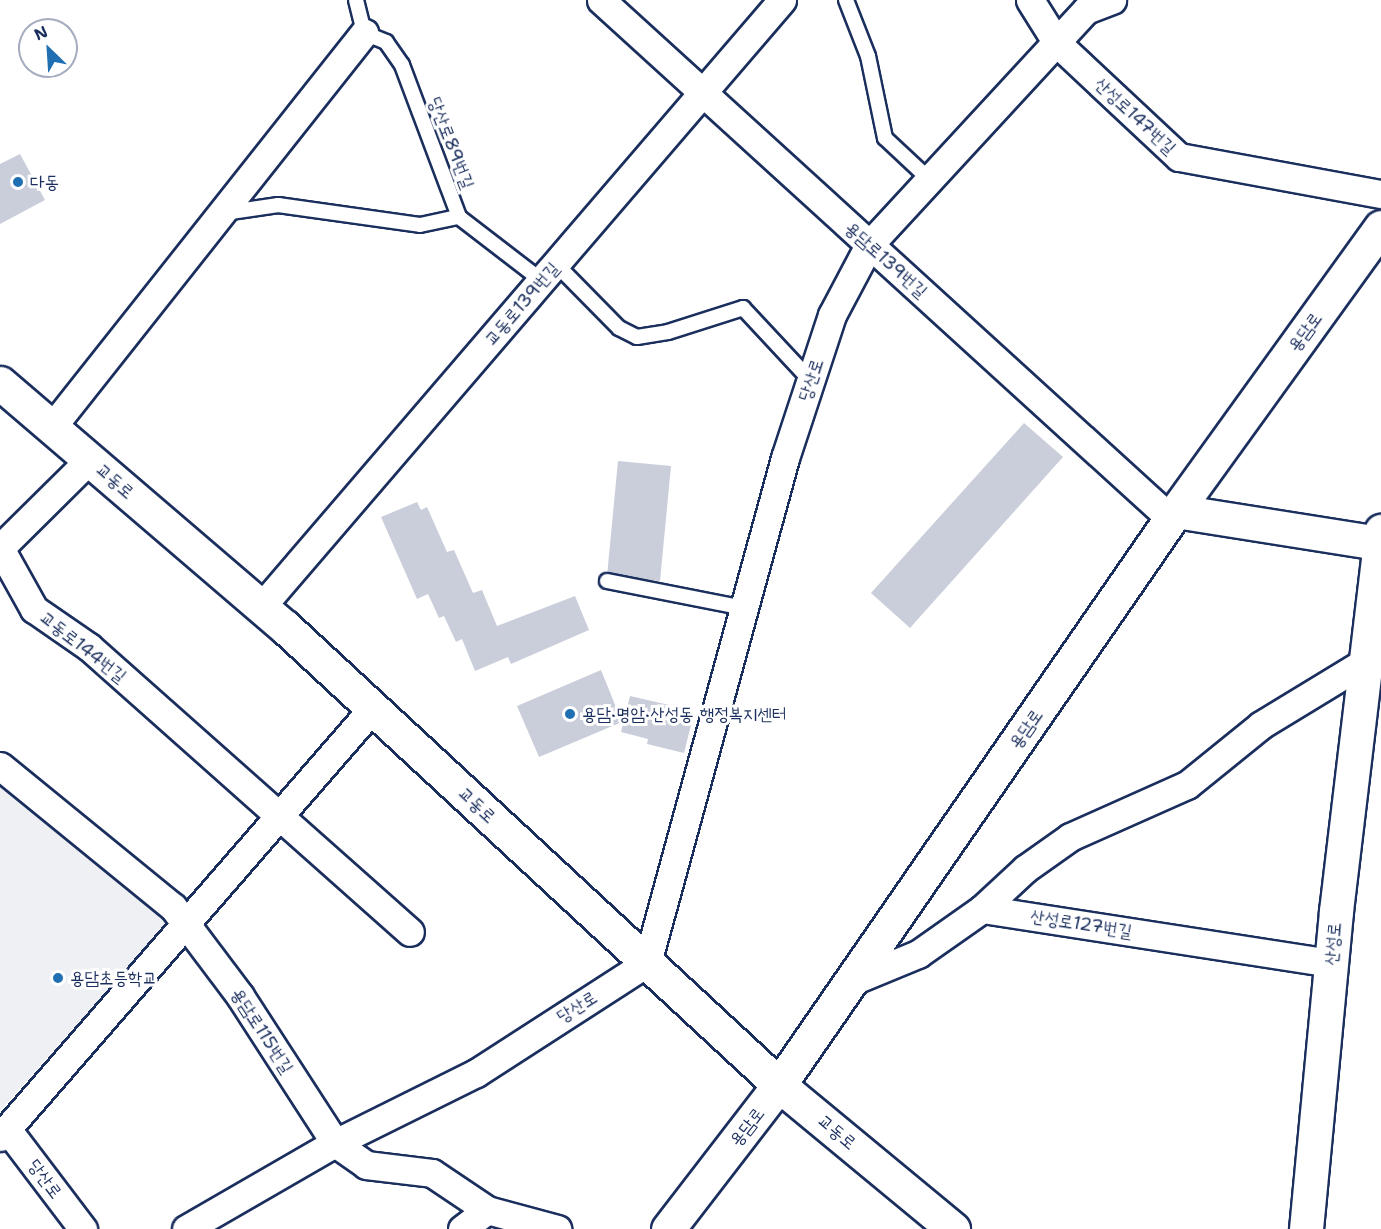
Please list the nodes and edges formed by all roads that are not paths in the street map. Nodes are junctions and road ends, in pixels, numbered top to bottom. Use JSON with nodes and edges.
{"nodes":[{"id":1,"x":356,"y":0,"type":"edge"},
{"id":2,"x":601,"y":0,"type":"edge"},
{"id":3,"x":782,"y":0,"type":"edge"},
{"id":4,"x":846,"y":0,"type":"edge"},
{"id":5,"x":1030,"y":0,"type":"edge"},
{"id":6,"x":1112,"y":0,"type":"edge"},
{"id":7,"x":364,"y":33,"type":"junction"},
{"id":8,"x":1058,"y":44,"type":"junction"},
{"id":9,"x":703,"y":93,"type":"junction"},
{"id":10,"x":930,"y":180,"type":"junction"},
{"id":11,"x":1381,"y":194,"type":"edge"},
{"id":12,"x":222,"y":213,"type":"junction"},
{"id":13,"x":459,"y":218,"type":"junction"},
{"id":14,"x":1381,"y":227,"type":"edge"},
{"id":15,"x":869,"y":244,"type":"junction"},
{"id":16,"x":549,"y":272,"type":"junction"},
{"id":17,"x":811,"y":381,"type":"junction"},
{"id":18,"x":0,"y":383,"type":"edge"},
{"id":19,"x":52,"y":427,"type":"junction"},
{"id":20,"x":90,"y":459,"type":"junction"},
{"id":21,"x":1174,"y":515,"type":"junction"},
{"id":22,"x":1379,"y":537,"type":"edge"},
{"id":23,"x":607,"y":581,"type":"dead end"},
{"id":24,"x":261,"y":608,"type":"junction"},
{"id":25,"x":744,"y":608,"type":"junction"},
{"id":26,"x":1368,"y":660,"type":"junction"},
{"id":27,"x":372,"y":709,"type":"junction"},
{"id":28,"x":0,"y":765,"type":"edge"},
{"id":29,"x":279,"y":817,"type":"junction"},
{"id":30,"x":982,"y":909,"type":"junction"},
{"id":31,"x":186,"y":924,"type":"junction"},
{"id":32,"x":410,"y":932,"type":"dead end"},
{"id":33,"x":648,"y":963,"type":"junction"},
{"id":34,"x":1331,"y":963,"type":"junction"},
{"id":35,"x":850,"y":982,"type":"junction"},
{"id":36,"x":779,"y":1085,"type":"junction"},
{"id":37,"x":4,"y":1133,"type":"edge"},
{"id":38,"x":335,"y":1143,"type":"junction"},
{"id":39,"x":487,"y":1210,"type":"junction"},
{"id":40,"x":82,"y":1229,"type":"edge"},
{"id":41,"x":186,"y":1229,"type":"edge"},
{"id":42,"x":462,"y":1229,"type":"edge"},
{"id":43,"x":557,"y":1229,"type":"edge"},
{"id":44,"x":668,"y":1229,"type":"edge"},
{"id":45,"x":952,"y":1229,"type":"edge"},
{"id":46,"x":1306,"y":1229,"type":"edge"}],
"edges":[{"from":1,"to":7,"type":"lane"},
{"from":2,"to":9,"type":"street","name":"용담로139번길"},
{"from":3,"to":9,"type":"street","name":"교동로139번길"},
{"from":4,"to":10,"type":"lane"},
{"from":5,"to":8,"type":"street","name":"산성로147번길"},
{"from":6,"to":8,"type":"street","name":"당산로"},
{"from":7,"to":12,"type":"street"},
{"from":7,"to":13,"type":"lane","name":"당산로89번길"},
{"from":8,"to":10,"type":"street","name":"당산로"},
{"from":8,"to":11,"type":"street","name":"산성로147번길"},
{"from":9,"to":15,"type":"street","name":"용담로139번길"},
{"from":9,"to":16,"type":"street","name":"교동로139번길"},
{"from":10,"to":15,"type":"street","name":"당산로"},
{"from":12,"to":13,"type":"lane"},
{"from":12,"to":19,"type":"street"},
{"from":13,"to":16,"type":"lane","name":"당산로89번길"},
{"from":14,"to":21,"type":"street","name":"용담로"},
{"from":15,"to":17,"type":"street","name":"당산로"},
{"from":15,"to":21,"type":"street","name":"용담로139번길"},
{"from":16,"to":17,"type":"lane","name":"당산로89번길"},
{"from":16,"to":24,"type":"street","name":"교동로139번길"},
{"from":17,"to":25,"type":"street","name":"당산로"},
{"from":18,"to":19,"type":"street","name":"교동로"},
{"from":19,"to":20,"type":"street","name":"교동로"},
{"from":20,"to":24,"type":"street","name":"교동로"},
{"from":20,"to":29,"type":"street","name":"교동로144번길"},
{"from":21,"to":22,"type":"street"},
{"from":21,"to":35,"type":"street","name":"용담로"},
{"from":22,"to":26,"type":"street","name":"산성로"},
{"from":23,"to":25,"type":"lane"},
{"from":24,"to":27,"type":"street","name":"교동로"},
{"from":25,"to":33,"type":"street","name":"당산로"},
{"from":26,"to":30,"type":"street"},
{"from":26,"to":34,"type":"street","name":"산성로"},
{"from":27,"to":29,"type":"street"},
{"from":27,"to":33,"type":"street","name":"교동로"},
{"from":28,"to":31,"type":"street","name":"용담로115번길"},
{"from":29,"to":31,"type":"street"},
{"from":29,"to":32,"type":"street","name":"교동로144번길"},
{"from":30,"to":34,"type":"street","name":"산성로127번길"},
{"from":30,"to":35,"type":"street"},
{"from":31,"to":37,"type":"street"},
{"from":31,"to":38,"type":"street","name":"용담로115번길"},
{"from":33,"to":36,"type":"street","name":"교동로"},
{"from":33,"to":38,"type":"street","name":"당산로"},
{"from":34,"to":46,"type":"street","name":"산성로"},
{"from":35,"to":36,"type":"street","name":"용담로"},
{"from":36,"to":44,"type":"street","name":"용담로"},
{"from":36,"to":45,"type":"street","name":"교동로"},
{"from":37,"to":40,"type":"street","name":"당산로"},
{"from":38,"to":39,"type":"street","name":"용담로115번길"},
{"from":38,"to":41,"type":"street","name":"당산로"},
{"from":39,"to":42,"type":"street"},
{"from":39,"to":43,"type":"street","name":"용담로115번길"}]}
